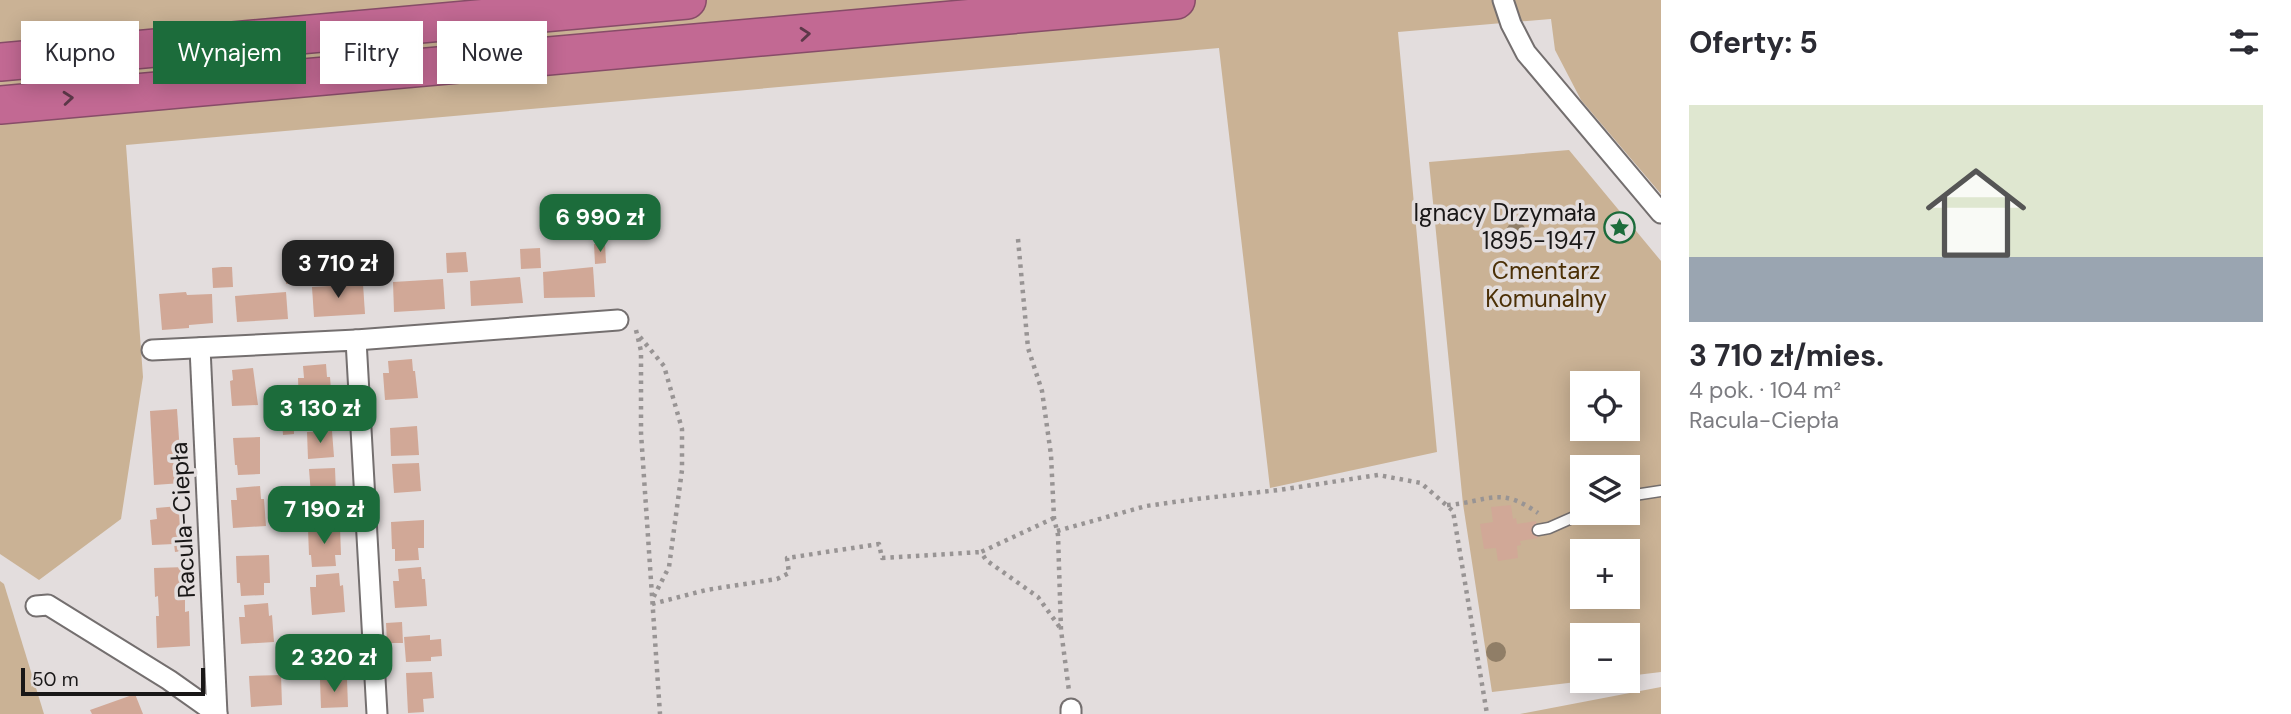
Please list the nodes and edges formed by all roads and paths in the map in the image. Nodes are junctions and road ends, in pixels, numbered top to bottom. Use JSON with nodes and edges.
{"nodes":[{"id":1,"x":687,"y":0,"type":"edge"},
{"id":2,"x":1176,"y":0,"type":"edge"},
{"id":3,"x":1503,"y":0,"type":"edge"},
{"id":4,"x":0,"y":62,"type":"edge"},
{"id":5,"x":0,"y":104,"type":"edge"},
{"id":6,"x":1661,"y":213,"type":"edge"},
{"id":7,"x":1018,"y":239,"type":"dead end"},
{"id":8,"x":627,"y":323,"type":"joint"},
{"id":9,"x":638,"y":335,"type":"junction"},
{"id":10,"x":356,"y":340,"type":"junction"},
{"id":11,"x":200,"y":348,"type":"junction"},
{"id":12,"x":152,"y":350,"type":"dead end"},
{"id":13,"x":1661,"y":491,"type":"edge"},
{"id":14,"x":1640,"y":494,"type":"edge"},
{"id":15,"x":1447,"y":505,"type":"junction"},
{"id":16,"x":1054,"y":518,"type":"junction"},
{"id":17,"x":1570,"y":519,"type":"edge"},
{"id":18,"x":1551,"y":527,"type":"junction"},
{"id":19,"x":1538,"y":530,"type":"dead end"},
{"id":20,"x":1057,"y":531,"type":"junction"},
{"id":21,"x":981,"y":552,"type":"junction"},
{"id":22,"x":652,"y":602,"type":"junction"},
{"id":23,"x":36,"y":606,"type":"dead end"},
{"id":24,"x":1061,"y":630,"type":"junction"},
{"id":25,"x":1071,"y":712,"type":"edge"},
{"id":26,"x":217,"y":714,"type":"edge"},
{"id":27,"x":377,"y":714,"type":"edge"},
{"id":28,"x":660,"y":714,"type":"edge"},
{"id":29,"x":1487,"y":714,"type":"edge"}],
"edges":[{"from":1,"to":4,"type":"highway"},
{"from":5,"to":2,"type":"highway","one_way":true},
{"from":3,"to":6,"type":"street"},
{"from":7,"to":16,"type":"path"},
{"from":8,"to":9,"type":"path"},
{"from":8,"to":10,"type":"street"},
{"from":9,"to":22,"type":"path"},
{"from":9,"to":22,"type":"path"},
{"from":10,"to":11,"type":"street"},
{"from":10,"to":27,"type":"street"},
{"from":11,"to":12,"type":"street"},
{"from":11,"to":26,"type":"street","name":"Racula-Ciepła"},
{"from":13,"to":14,"type":"lane"},
{"from":15,"to":18,"type":"path"},
{"from":15,"to":20,"type":"path"},
{"from":15,"to":29,"type":"path"},
{"from":16,"to":20,"type":"path"},
{"from":16,"to":21,"type":"path"},
{"from":17,"to":18,"type":"lane"},
{"from":18,"to":19,"type":"lane"},
{"from":20,"to":24,"type":"path"},
{"from":21,"to":22,"type":"path"},
{"from":21,"to":24,"type":"path"},
{"from":22,"to":28,"type":"path"},
{"from":23,"to":26,"type":"street"},
{"from":24,"to":25,"type":"path"}]}
